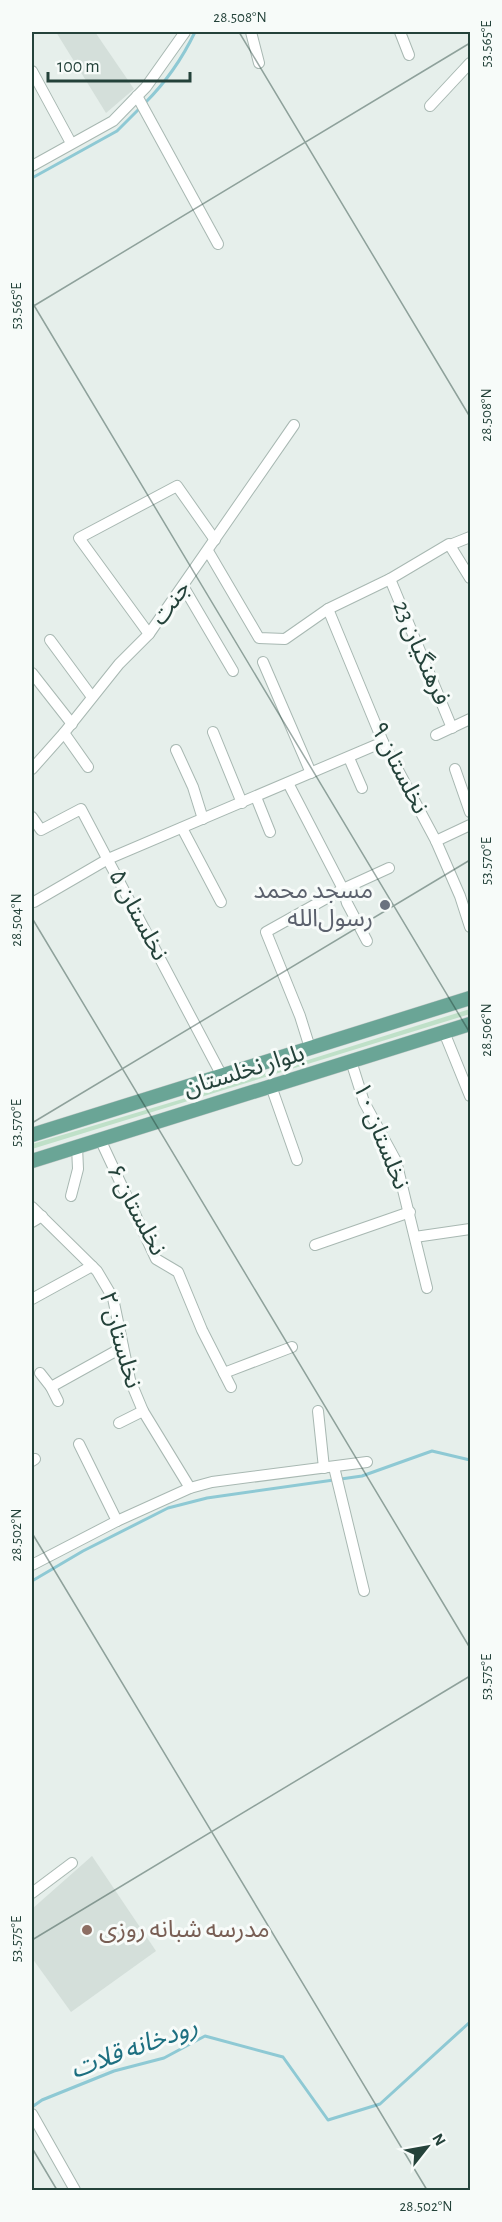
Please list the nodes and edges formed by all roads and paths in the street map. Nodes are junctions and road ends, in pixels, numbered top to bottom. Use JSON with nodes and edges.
{"nodes":[{"id":1,"x":185,"y":32,"type":"edge"},
{"id":2,"x":250,"y":32,"type":"edge"},
{"id":3,"x":400,"y":32,"type":"edge"},
{"id":4,"x":409,"y":55,"type":"dead end"},
{"id":5,"x":259,"y":63,"type":"dead end"},
{"id":6,"x":471,"y":63,"type":"edge"},
{"id":7,"x":32,"y":71,"type":"edge"},
{"id":8,"x":137,"y":96,"type":"junction"},
{"id":9,"x":430,"y":106,"type":"dead end"},
{"id":10,"x":71,"y":144,"type":"junction"},
{"id":11,"x":32,"y":166,"type":"edge"},
{"id":12,"x":218,"y":244,"type":"dead end"},
{"id":13,"x":294,"y":425,"type":"dead end"},
{"id":14,"x":471,"y":537,"type":"edge"},
{"id":15,"x":215,"y":540,"type":"junction"},
{"id":16,"x":450,"y":545,"type":"junction"},
{"id":17,"x":208,"y":551,"type":"junction"},
{"id":18,"x":471,"y":578,"type":"edge"},
{"id":19,"x":390,"y":579,"type":"junction"},
{"id":20,"x":183,"y":586,"type":"junction"},
{"id":21,"x":328,"y":609,"type":"junction"},
{"id":22,"x":149,"y":634,"type":"junction"},
{"id":23,"x":50,"y":640,"type":"dead end"},
{"id":24,"x":263,"y":662,"type":"dead end"},
{"id":25,"x":234,"y":670,"type":"dead end"},
{"id":26,"x":32,"y":674,"type":"edge"},
{"id":27,"x":92,"y":697,"type":"junction"},
{"id":28,"x":470,"y":719,"type":"edge"},
{"id":29,"x":72,"y":724,"type":"junction"},
{"id":30,"x":453,"y":728,"type":"junction"},
{"id":31,"x":213,"y":732,"type":"dead end"},
{"id":32,"x":64,"y":733,"type":"junction"},
{"id":33,"x":436,"y":735,"type":"dead end"},
{"id":34,"x":383,"y":742,"type":"junction"},
{"id":35,"x":176,"y":750,"type":"dead end"},
{"id":36,"x":349,"y":758,"type":"junction"},
{"id":37,"x":88,"y":767,"type":"dead end"},
{"id":38,"x":32,"y":769,"type":"edge"},
{"id":39,"x":455,"y":769,"type":"dead end"},
{"id":40,"x":311,"y":773,"type":"junction"},
{"id":41,"x":288,"y":783,"type":"junction"},
{"id":42,"x":362,"y":788,"type":"dead end"},
{"id":43,"x":256,"y":797,"type":"junction"},
{"id":44,"x":242,"y":803,"type":"junction"},
{"id":45,"x":471,"y":812,"type":"edge"},
{"id":46,"x":32,"y":817,"type":"edge"},
{"id":47,"x":203,"y":819,"type":"junction"},
{"id":48,"x":471,"y":825,"type":"edge"},
{"id":49,"x":182,"y":828,"type":"junction"},
{"id":50,"x":270,"y":832,"type":"dead end"},
{"id":51,"x":436,"y":841,"type":"junction"},
{"id":52,"x":108,"y":859,"type":"junction"},
{"id":53,"x":389,"y":868,"type":"dead end"},
{"id":54,"x":343,"y":889,"type":"junction"},
{"id":55,"x":34,"y":902,"type":"dead end"},
{"id":56,"x":221,"y":902,"type":"dead end"},
{"id":57,"x":471,"y":927,"type":"edge"},
{"id":58,"x":367,"y":941,"type":"dead end"},
{"id":59,"x":471,"y":998,"type":"edge"},
{"id":60,"x":471,"y":1024,"type":"edge"},
{"id":61,"x":444,"y":1032,"type":"junction"},
{"id":62,"x":310,"y":1048,"type":"junction"},
{"id":63,"x":351,"y":1061,"type":"junction"},
{"id":64,"x":222,"y":1076,"type":"junction"},
{"id":65,"x":272,"y":1086,"type":"junction"},
{"id":66,"x":471,"y":1096,"type":"edge"},
{"id":67,"x":32,"y":1135,"type":"edge"},
{"id":68,"x":100,"y":1139,"type":"junction"},
{"id":69,"x":77,"y":1146,"type":"junction"},
{"id":70,"x":297,"y":1160,"type":"dead end"},
{"id":71,"x":32,"y":1161,"type":"edge"},
{"id":72,"x":71,"y":1196,"type":"dead end"},
{"id":73,"x":32,"y":1207,"type":"edge"},
{"id":74,"x":410,"y":1212,"type":"junction"},
{"id":75,"x":42,"y":1216,"type":"junction"},
{"id":76,"x":32,"y":1222,"type":"edge"},
{"id":77,"x":471,"y":1229,"type":"edge"},
{"id":78,"x":415,"y":1237,"type":"junction"},
{"id":79,"x":315,"y":1245,"type":"dead end"},
{"id":80,"x":93,"y":1266,"type":"junction"},
{"id":81,"x":427,"y":1288,"type":"dead end"},
{"id":82,"x":32,"y":1299,"type":"edge"},
{"id":83,"x":123,"y":1347,"type":"junction"},
{"id":84,"x":292,"y":1347,"type":"dead end"},
{"id":85,"x":40,"y":1373,"type":"dead end"},
{"id":86,"x":224,"y":1373,"type":"junction"},
{"id":87,"x":51,"y":1387,"type":"junction"},
{"id":88,"x":231,"y":1387,"type":"dead end"},
{"id":89,"x":58,"y":1401,"type":"dead end"},
{"id":90,"x":143,"y":1411,"type":"junction"},
{"id":91,"x":318,"y":1411,"type":"dead end"},
{"id":92,"x":119,"y":1423,"type":"dead end"},
{"id":93,"x":79,"y":1444,"type":"dead end"},
{"id":94,"x":367,"y":1462,"type":"dead end"},
{"id":95,"x":329,"y":1468,"type":"junction"},
{"id":96,"x":190,"y":1488,"type":"junction"},
{"id":97,"x":117,"y":1521,"type":"junction"},
{"id":98,"x":32,"y":1564,"type":"edge"},
{"id":99,"x":364,"y":1591,"type":"dead end"},
{"id":100,"x":72,"y":1863,"type":"dead end"},
{"id":101,"x":32,"y":1893,"type":"edge"},
{"id":102,"x":32,"y":2114,"type":"edge"},
{"id":103,"x":75,"y":2190,"type":"edge"}],
"edges":[{"from":1,"to":8,"type":"street"},
{"from":2,"to":5,"type":"street"},
{"from":3,"to":4,"type":"street"},
{"from":6,"to":9,"type":"street"},
{"from":7,"to":10,"type":"street"},
{"from":8,"to":10,"type":"street"},
{"from":8,"to":12,"type":"street"},
{"from":10,"to":11,"type":"street"},
{"from":13,"to":15,"type":"street","name":"جنت"},
{"from":14,"to":16,"type":"street"},
{"from":15,"to":17,"type":"street","name":"جنت"},
{"from":15,"to":22,"type":"street"},
{"from":16,"to":18,"type":"street"},
{"from":16,"to":19,"type":"street"},
{"from":17,"to":20,"type":"street","name":"جنت"},
{"from":17,"to":21,"type":"street"},
{"from":19,"to":21,"type":"street"},
{"from":19,"to":30,"type":"street","name":"فرهنگیان 23"},
{"from":20,"to":22,"type":"street","name":"جنت"},
{"from":20,"to":25,"type":"street"},
{"from":21,"to":34,"type":"street","name":"نخلستان ۹"},
{"from":22,"to":27,"type":"street","name":"جنت"},
{"from":23,"to":27,"type":"street"},
{"from":24,"to":40,"type":"street"},
{"from":26,"to":29,"type":"street"},
{"from":27,"to":29,"type":"street","name":"جنت"},
{"from":28,"to":30,"type":"street"},
{"from":29,"to":32,"type":"street","name":"جنت"},
{"from":30,"to":33,"type":"street"},
{"from":31,"to":44,"type":"street"},
{"from":32,"to":37,"type":"street"},
{"from":32,"to":38,"type":"street","name":"جنت"},
{"from":34,"to":36,"type":"street"},
{"from":34,"to":51,"type":"street","name":"نخلستان ۹"},
{"from":35,"to":47,"type":"street"},
{"from":36,"to":40,"type":"street"},
{"from":36,"to":42,"type":"street"},
{"from":39,"to":45,"type":"street"},
{"from":40,"to":41,"type":"street"},
{"from":41,"to":43,"type":"street"},
{"from":41,"to":54,"type":"street"},
{"from":43,"to":44,"type":"street"},
{"from":43,"to":50,"type":"street"},
{"from":44,"to":47,"type":"street"},
{"from":46,"to":52,"type":"street","name":"نخلستان ۵"},
{"from":47,"to":49,"type":"street"},
{"from":48,"to":51,"type":"street"},
{"from":49,"to":52,"type":"street"},
{"from":49,"to":56,"type":"street"},
{"from":51,"to":57,"type":"street","name":"نخلستان ۹"},
{"from":52,"to":55,"type":"street"},
{"from":52,"to":64,"type":"street","name":"نخلستان ۵"},
{"from":53,"to":54,"type":"street"},
{"from":54,"to":58,"type":"street"},
{"from":54,"to":62,"type":"street"},
{"from":59,"to":62,"type":"main road","name":"بلوار نخلستان"},
{"from":60,"to":61,"type":"main road","name":"بلوار نخلستان"},
{"from":61,"to":63,"type":"main road","name":"بلوار نخلستان"},
{"from":61,"to":66,"type":"street"},
{"from":62,"to":64,"type":"main road","name":"بلوار نخلستان"},
{"from":63,"to":65,"type":"main road","name":"بلوار نخلستان"},
{"from":63,"to":74,"type":"street","name":"نخلستان ۱۰"},
{"from":64,"to":67,"type":"main road","name":"بلوار نخلستان"},
{"from":65,"to":68,"type":"main road","name":"بلوار نخلستان"},
{"from":65,"to":70,"type":"street"},
{"from":68,"to":69,"type":"main road","name":"بلوار نخلستان"},
{"from":68,"to":86,"type":"street","name":"نخلستان ۶"},
{"from":69,"to":71,"type":"main road","name":"بلوار نخلستان"},
{"from":69,"to":72,"type":"street"},
{"from":73,"to":75,"type":"street","name":"نخلستان ۲"},
{"from":74,"to":78,"type":"street","name":"نخلستان ۱۰"},
{"from":74,"to":79,"type":"street","name":"نخلستان ۱۰"},
{"from":75,"to":76,"type":"street"},
{"from":75,"to":80,"type":"street","name":"نخلستان ۲"},
{"from":77,"to":78,"type":"street"},
{"from":78,"to":81,"type":"street","name":"نخلستان ۱۰"},
{"from":80,"to":82,"type":"street"},
{"from":80,"to":83,"type":"street","name":"نخلستان ۲"},
{"from":83,"to":87,"type":"street"},
{"from":83,"to":90,"type":"street","name":"نخلستان ۲"},
{"from":84,"to":86,"type":"street"},
{"from":85,"to":87,"type":"street"},
{"from":86,"to":88,"type":"street","name":"نخلستان ۶"},
{"from":87,"to":89,"type":"street"},
{"from":90,"to":92,"type":"street"},
{"from":90,"to":96,"type":"street","name":"نخلستان ۲"},
{"from":91,"to":95,"type":"street"},
{"from":93,"to":97,"type":"street"},
{"from":94,"to":95,"type":"street"},
{"from":95,"to":96,"type":"street"},
{"from":95,"to":99,"type":"street"},
{"from":96,"to":97,"type":"street"},
{"from":97,"to":98,"type":"street"},
{"from":100,"to":101,"type":"street"},
{"from":102,"to":103,"type":"street"}]}
